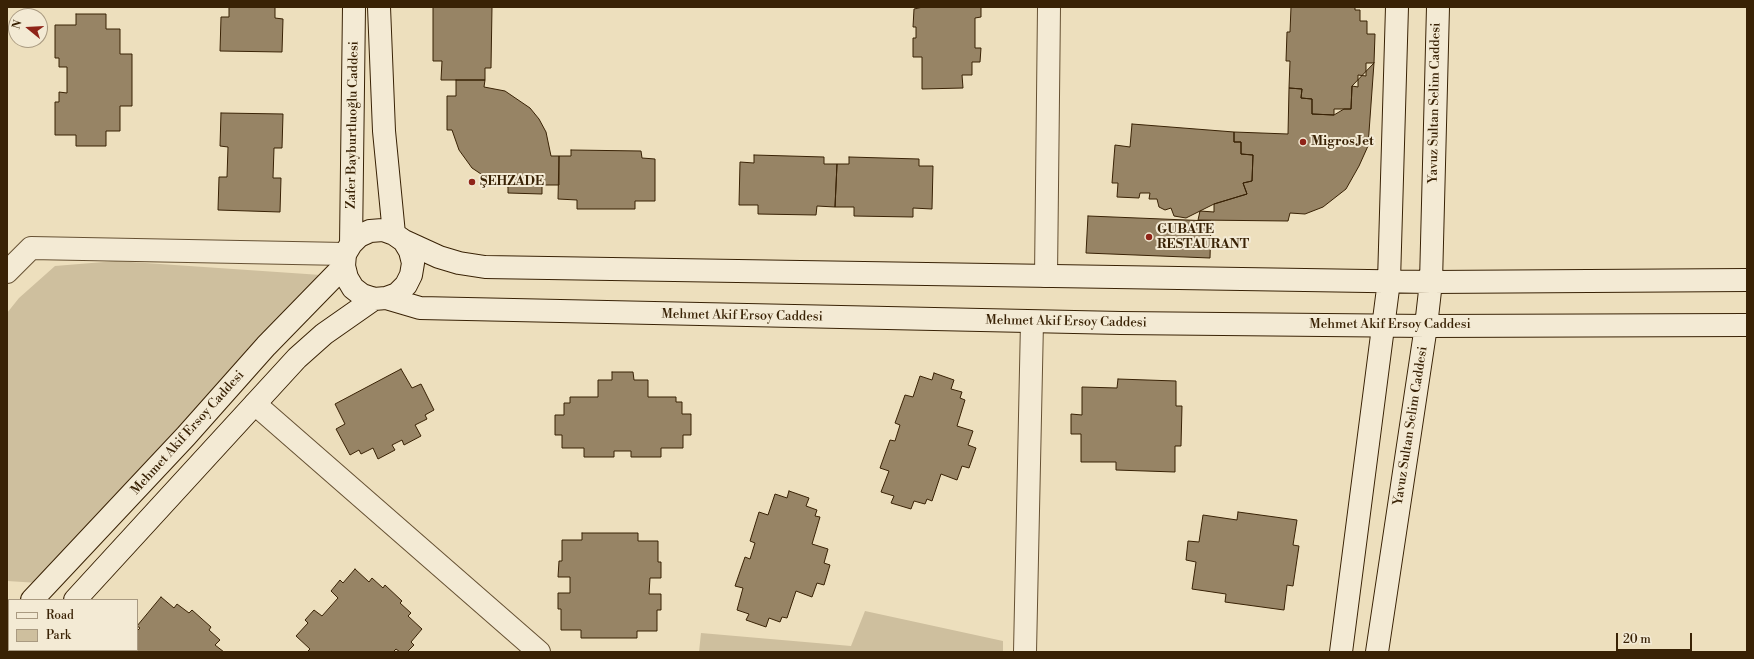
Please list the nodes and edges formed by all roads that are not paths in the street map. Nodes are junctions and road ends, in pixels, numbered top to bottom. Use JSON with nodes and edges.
{"nodes":[{"id":1,"x":354,"y":7,"type":"edge"},
{"id":2,"x":379,"y":7,"type":"edge"},
{"id":3,"x":1049,"y":7,"type":"edge"},
{"id":4,"x":1397,"y":7,"type":"edge"},
{"id":5,"x":1438,"y":7,"type":"edge"},
{"id":6,"x":399,"y":237,"type":"junction"},
{"id":7,"x":347,"y":255,"type":"junction"},
{"id":8,"x":7,"y":272,"type":"edge"},
{"id":9,"x":1046,"y":276,"type":"junction"},
{"id":10,"x":1747,"y":280,"type":"edge"},
{"id":11,"x":1389,"y":281,"type":"junction"},
{"id":12,"x":1431,"y":282,"type":"junction"},
{"id":13,"x":380,"y":299,"type":"junction"},
{"id":14,"x":1032,"y":322,"type":"junction"},
{"id":15,"x":1382,"y":325,"type":"junction"},
{"id":16,"x":1747,"y":325,"type":"edge"},
{"id":17,"x":1426,"y":326,"type":"junction"},
{"id":18,"x":255,"y":404,"type":"junction"},
{"id":19,"x":33,"y":599,"type":"edge"},
{"id":20,"x":76,"y":599,"type":"edge"},
{"id":21,"x":539,"y":652,"type":"edge"},
{"id":22,"x":1025,"y":652,"type":"edge"},
{"id":23,"x":1341,"y":652,"type":"edge"},
{"id":24,"x":1378,"y":652,"type":"edge"}],
"edges":[{"from":1,"to":7,"type":"street","name":"Zafer Bayburtluoğlu Caddesi"},
{"from":2,"to":6,"type":"street","name":"Zafer Bayburtluoğlu Caddesi"},
{"from":3,"to":9,"type":"street"},
{"from":4,"to":11,"type":"street"},
{"from":5,"to":12,"type":"street","name":"Yavuz Sultan Selim Caddesi"},
{"from":6,"to":7,"type":"street"},
{"from":6,"to":9,"type":"street"},
{"from":6,"to":13,"type":"street"},
{"from":7,"to":8,"type":"street"},
{"from":7,"to":13,"type":"street"},
{"from":7,"to":19,"type":"street","name":"Mehmet Akif Ersoy Caddesi"},
{"from":9,"to":11,"type":"street"},
{"from":10,"to":12,"type":"street"},
{"from":11,"to":12,"type":"street"},
{"from":11,"to":15,"type":"street"},
{"from":12,"to":17,"type":"street","name":"Yavuz Sultan Selim Caddesi"},
{"from":13,"to":14,"type":"street","name":"Mehmet Akif Ersoy Caddesi"},
{"from":13,"to":18,"type":"street"},
{"from":14,"to":15,"type":"street","name":"Mehmet Akif Ersoy Caddesi"},
{"from":14,"to":22,"type":"street"},
{"from":15,"to":17,"type":"street","name":"Mehmet Akif Ersoy Caddesi"},
{"from":15,"to":23,"type":"street"},
{"from":16,"to":17,"type":"street","name":"Mehmet Akif Ersoy Caddesi"},
{"from":17,"to":24,"type":"street","name":"Yavuz Sultan Selim Caddesi"},
{"from":18,"to":20,"type":"street"},
{"from":18,"to":21,"type":"street"}]}
